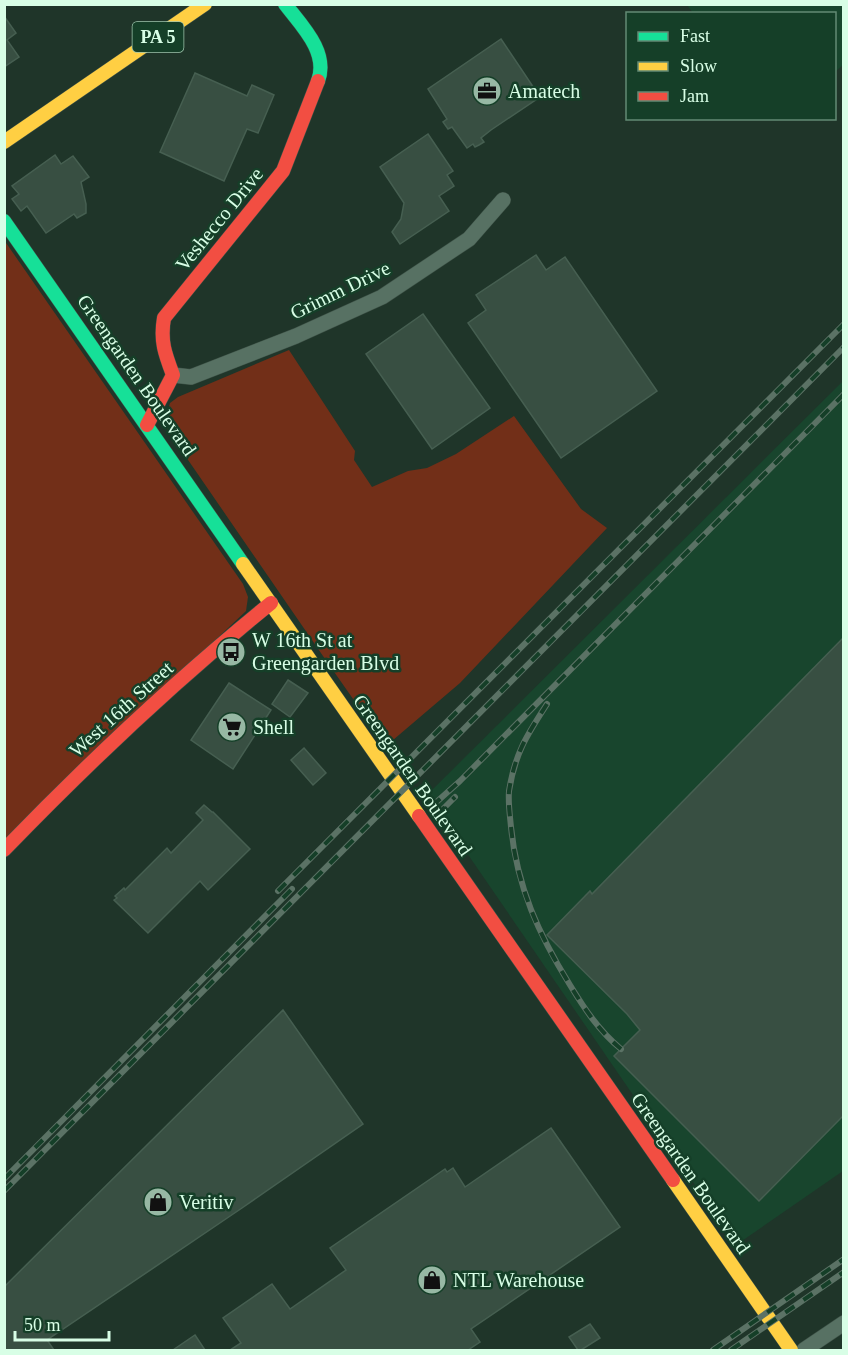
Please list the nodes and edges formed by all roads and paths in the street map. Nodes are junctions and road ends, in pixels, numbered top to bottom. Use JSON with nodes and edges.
{"nodes":[{"id":1,"x":206,"y":4,"type":"edge"},
{"id":2,"x":285,"y":4,"type":"edge"},
{"id":3,"x":4,"y":142,"type":"edge"},
{"id":4,"x":503,"y":200,"type":"dead end"},
{"id":5,"x":4,"y":221,"type":"edge"},
{"id":6,"x":173,"y":375,"type":"junction"},
{"id":7,"x":147,"y":425,"type":"junction"},
{"id":8,"x":271,"y":603,"type":"junction"},
{"id":9,"x":4,"y":850,"type":"edge"},
{"id":10,"x":843,"y":1323,"type":"edge"},
{"id":11,"x":791,"y":1350,"type":"edge"},
{"id":12,"x":804,"y":1350,"type":"edge"}],
"edges":[{"from":1,"to":3,"type":"street","number":"PA 5"},
{"from":2,"to":6,"type":"street","name":"Veshecco Drive"},
{"from":4,"to":6,"type":"street","name":"Grimm Drive"},
{"from":5,"to":7,"type":"street","name":"Greengarden Boulevard"},
{"from":6,"to":7,"type":"street"},
{"from":7,"to":8,"type":"street","name":"Greengarden Boulevard"},
{"from":8,"to":9,"type":"street","name":"West 16th Street"},
{"from":8,"to":11,"type":"street","name":"Greengarden Boulevard"},
{"from":10,"to":12,"type":"street"}]}
